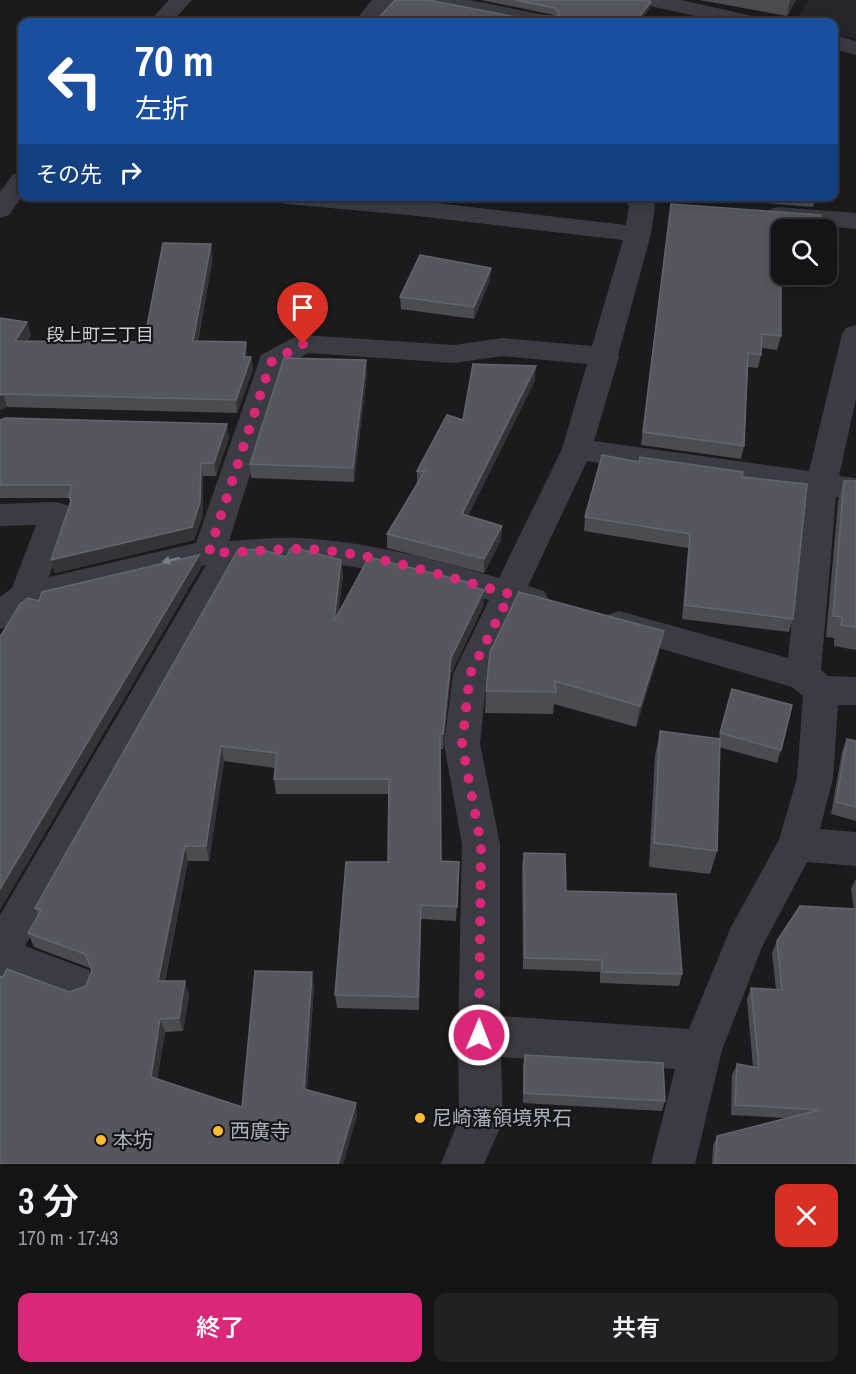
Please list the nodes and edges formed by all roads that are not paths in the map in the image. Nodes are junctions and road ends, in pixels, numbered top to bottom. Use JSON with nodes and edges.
{"nodes":[{"id":1,"x":181,"y":0,"type":"edge"},
{"id":2,"x":381,"y":0,"type":"edge"},
{"id":3,"x":438,"y":0,"type":"edge"},
{"id":4,"x":657,"y":0,"type":"edge"},
{"id":5,"x":164,"y":18,"type":"edge"},
{"id":6,"x":368,"y":18,"type":"edge"},
{"id":7,"x":526,"y":18,"type":"edge"},
{"id":8,"x":652,"y":18,"type":"edge"},
{"id":9,"x":732,"y":18,"type":"edge"},
{"id":10,"x":838,"y":43,"type":"edge"},
{"id":11,"x":856,"y":48,"type":"edge"},
{"id":12,"x":18,"y":185,"type":"edge"},
{"id":13,"x":341,"y":201,"type":"edge"},
{"id":14,"x":647,"y":203,"type":"edge"},
{"id":15,"x":0,"y":210,"type":"edge"},
{"id":16,"x":749,"y":213,"type":"edge"},
{"id":17,"x":856,"y":221,"type":"edge"},
{"id":18,"x":638,"y":234,"type":"junction"},
{"id":19,"x":856,"y":334,"type":"edge"},
{"id":20,"x":605,"y":357,"type":"junction"},
{"id":21,"x":578,"y":450,"type":"junction"},
{"id":22,"x":839,"y":486,"type":"edge"},
{"id":23,"x":0,"y":515,"type":"edge"},
{"id":24,"x":219,"y":552,"type":"junction"},
{"id":25,"x":510,"y":594,"type":"junction"},
{"id":26,"x":26,"y":595,"type":"junction"},
{"id":27,"x":0,"y":616,"type":"edge"},
{"id":28,"x":827,"y":686,"type":"edge"},
{"id":29,"x":797,"y":844,"type":"junction"},
{"id":30,"x":856,"y":849,"type":"edge"},
{"id":31,"x":0,"y":954,"type":"edge"},
{"id":32,"x":75,"y":984,"type":"dead end"},
{"id":33,"x":479,"y":1035,"type":"junction"},
{"id":34,"x":702,"y":1050,"type":"junction"},
{"id":35,"x":461,"y":1163,"type":"edge"},
{"id":36,"x":673,"y":1164,"type":"edge"}],
"edges":[{"from":1,"to":5,"type":"street"},
{"from":2,"to":6,"type":"street"},
{"from":3,"to":7,"type":"street"},
{"from":4,"to":8,"type":"street"},
{"from":4,"to":9,"type":"street"},
{"from":10,"to":11,"type":"street"},
{"from":12,"to":15,"type":"street"},
{"from":13,"to":18,"type":"street"},
{"from":14,"to":18,"type":"street"},
{"from":16,"to":17,"type":"street"},
{"from":18,"to":20,"type":"street"},
{"from":19,"to":22,"type":"street"},
{"from":20,"to":21,"type":"street"},
{"from":20,"to":24,"type":"street"},
{"from":21,"to":22,"type":"street"},
{"from":21,"to":25,"type":"street"},
{"from":22,"to":28,"type":"street"},
{"from":23,"to":26,"type":"street"},
{"from":24,"to":25,"type":"street"},
{"from":24,"to":26,"type":"street","one_way":true},
{"from":24,"to":31,"type":"street"},
{"from":25,"to":28,"type":"street"},
{"from":25,"to":33,"type":"street"},
{"from":26,"to":27,"type":"street"},
{"from":28,"to":29,"type":"street"},
{"from":29,"to":30,"type":"street"},
{"from":29,"to":34,"type":"street"},
{"from":31,"to":32,"type":"street"},
{"from":33,"to":34,"type":"street"},
{"from":33,"to":35,"type":"street"},
{"from":34,"to":36,"type":"street"}]}
